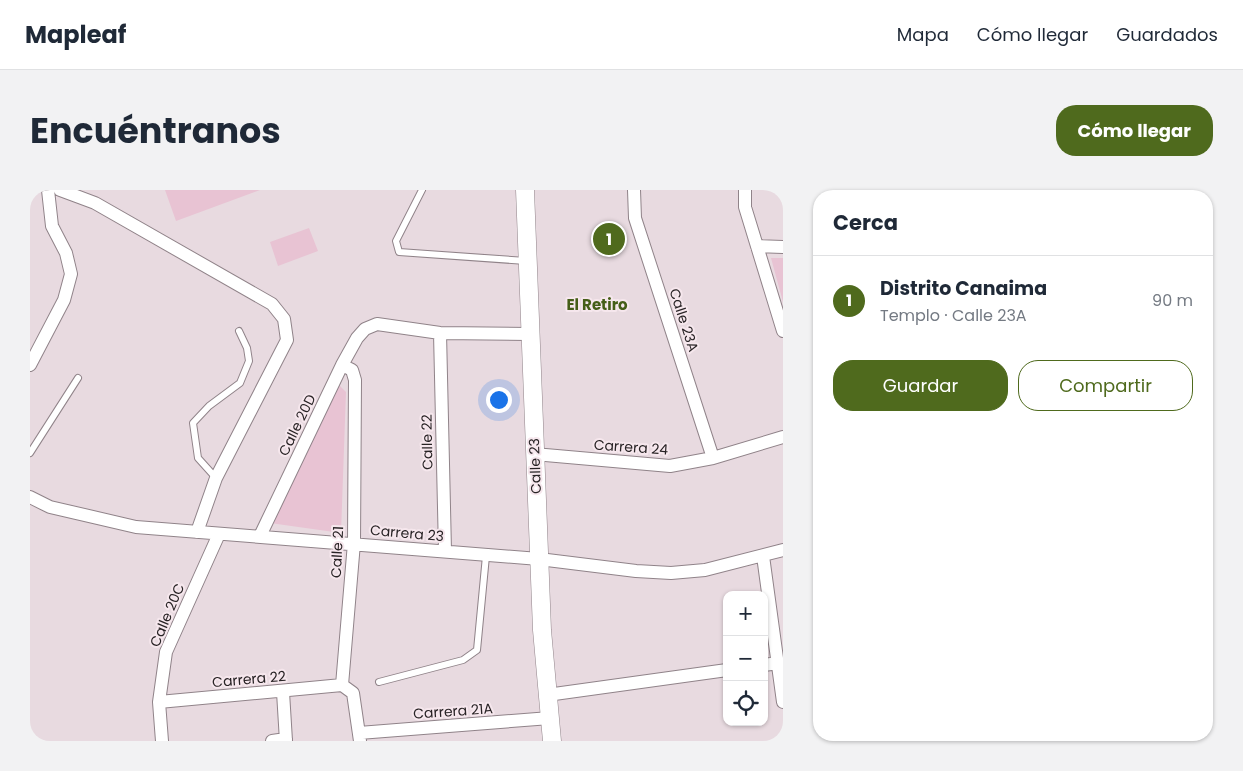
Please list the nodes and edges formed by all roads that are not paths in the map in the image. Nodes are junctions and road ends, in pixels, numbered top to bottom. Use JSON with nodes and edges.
{"nodes":[{"id":1,"x":48,"y":190,"type":"edge"},
{"id":2,"x":60,"y":190,"type":"edge"},
{"id":3,"x":422,"y":190,"type":"edge"},
{"id":4,"x":525,"y":190,"type":"edge"},
{"id":5,"x":634,"y":190,"type":"edge"},
{"id":6,"x":745,"y":190,"type":"edge"},
{"id":7,"x":757,"y":246,"type":"junction"},
{"id":8,"x":783,"y":247,"type":"edge"},
{"id":9,"x":527,"y":261,"type":"junction"},
{"id":10,"x":239,"y":331,"type":"dead end"},
{"id":11,"x":783,"y":331,"type":"edge"},
{"id":12,"x":440,"y":333,"type":"junction"},
{"id":13,"x":529,"y":334,"type":"junction"},
{"id":14,"x":342,"y":365,"type":"junction"},
{"id":15,"x":30,"y":366,"type":"edge"},
{"id":16,"x":78,"y":378,"type":"dead end"},
{"id":17,"x":783,"y":437,"type":"edge"},
{"id":18,"x":30,"y":453,"type":"edge"},
{"id":19,"x":534,"y":454,"type":"junction"},
{"id":20,"x":713,"y":458,"type":"junction"},
{"id":21,"x":216,"y":478,"type":"junction"},
{"id":22,"x":30,"y":497,"type":"edge"},
{"id":23,"x":197,"y":532,"type":"junction"},
{"id":24,"x":219,"y":534,"type":"junction"},
{"id":25,"x":260,"y":536,"type":"junction"},
{"id":26,"x":354,"y":543,"type":"junction"},
{"id":27,"x":783,"y":550,"type":"edge"},
{"id":28,"x":445,"y":551,"type":"junction"},
{"id":29,"x":486,"y":556,"type":"junction"},
{"id":30,"x":763,"y":556,"type":"junction"},
{"id":31,"x":539,"y":559,"type":"junction"},
{"id":32,"x":778,"y":663,"type":"junction"},
{"id":33,"x":768,"y":664,"type":"edge"},
{"id":34,"x":723,"y":671,"type":"edge"},
{"id":35,"x":379,"y":682,"type":"dead end"},
{"id":36,"x":342,"y":684,"type":"junction"},
{"id":37,"x":283,"y":692,"type":"junction"},
{"id":38,"x":547,"y":695,"type":"junction"},
{"id":39,"x":159,"y":702,"type":"junction"},
{"id":40,"x":783,"y":702,"type":"edge"},
{"id":41,"x":550,"y":718,"type":"junction"},
{"id":42,"x":359,"y":737,"type":"edge"},
{"id":43,"x":286,"y":740,"type":"edge"},
{"id":44,"x":162,"y":741,"type":"edge"},
{"id":45,"x":272,"y":741,"type":"edge"},
{"id":46,"x":552,"y":741,"type":"edge"}],
"edges":[{"from":1,"to":15,"type":"street"},
{"from":2,"to":21,"type":"street"},
{"from":3,"to":9,"type":"lane"},
{"from":4,"to":9,"type":"street","name":"Calle 23"},
{"from":5,"to":20,"type":"street","name":"Calle 23A"},
{"from":6,"to":7,"type":"street"},
{"from":7,"to":8,"type":"street"},
{"from":7,"to":11,"type":"street"},
{"from":9,"to":13,"type":"street","name":"Calle 23"},
{"from":10,"to":21,"type":"lane"},
{"from":12,"to":13,"type":"street"},
{"from":12,"to":14,"type":"street","name":"Calle 20D"},
{"from":12,"to":28,"type":"street","name":"Calle 22"},
{"from":13,"to":19,"type":"street","name":"Calle 23"},
{"from":14,"to":25,"type":"street","name":"Calle 20D"},
{"from":14,"to":26,"type":"street","name":"Calle 21"},
{"from":16,"to":18,"type":"lane"},
{"from":17,"to":20,"type":"street","name":"Carrera 24"},
{"from":19,"to":20,"type":"street","name":"Carrera 24"},
{"from":19,"to":31,"type":"street","name":"Calle 23"},
{"from":21,"to":23,"type":"street"},
{"from":22,"to":23,"type":"street","name":"Carrera 23"},
{"from":23,"to":24,"type":"street","name":"Carrera 23"},
{"from":24,"to":25,"type":"street","name":"Carrera 23"},
{"from":24,"to":39,"type":"street","name":"Calle 20C"},
{"from":25,"to":26,"type":"street","name":"Carrera 23"},
{"from":26,"to":28,"type":"street","name":"Carrera 23"},
{"from":26,"to":36,"type":"street","name":"Calle 21"},
{"from":27,"to":30,"type":"street","name":"Carrera 23"},
{"from":28,"to":29,"type":"street","name":"Carrera 23"},
{"from":29,"to":31,"type":"street","name":"Carrera 23"},
{"from":29,"to":35,"type":"lane"},
{"from":30,"to":31,"type":"street","name":"Carrera 23"},
{"from":30,"to":32,"type":"street"},
{"from":31,"to":38,"type":"street","name":"Calle 23"},
{"from":32,"to":33,"type":"street"},
{"from":32,"to":40,"type":"street"},
{"from":34,"to":38,"type":"street"},
{"from":36,"to":37,"type":"street","name":"Carrera 22"},
{"from":36,"to":42,"type":"street"},
{"from":37,"to":39,"type":"street","name":"Carrera 22"},
{"from":37,"to":43,"type":"street"},
{"from":38,"to":41,"type":"street","name":"Calle 23"},
{"from":39,"to":44,"type":"street","name":"Calle 20C"},
{"from":41,"to":42,"type":"street","name":"Carrera 21A"},
{"from":41,"to":46,"type":"street","name":"Calle 23"},
{"from":43,"to":45,"type":"street"}]}
